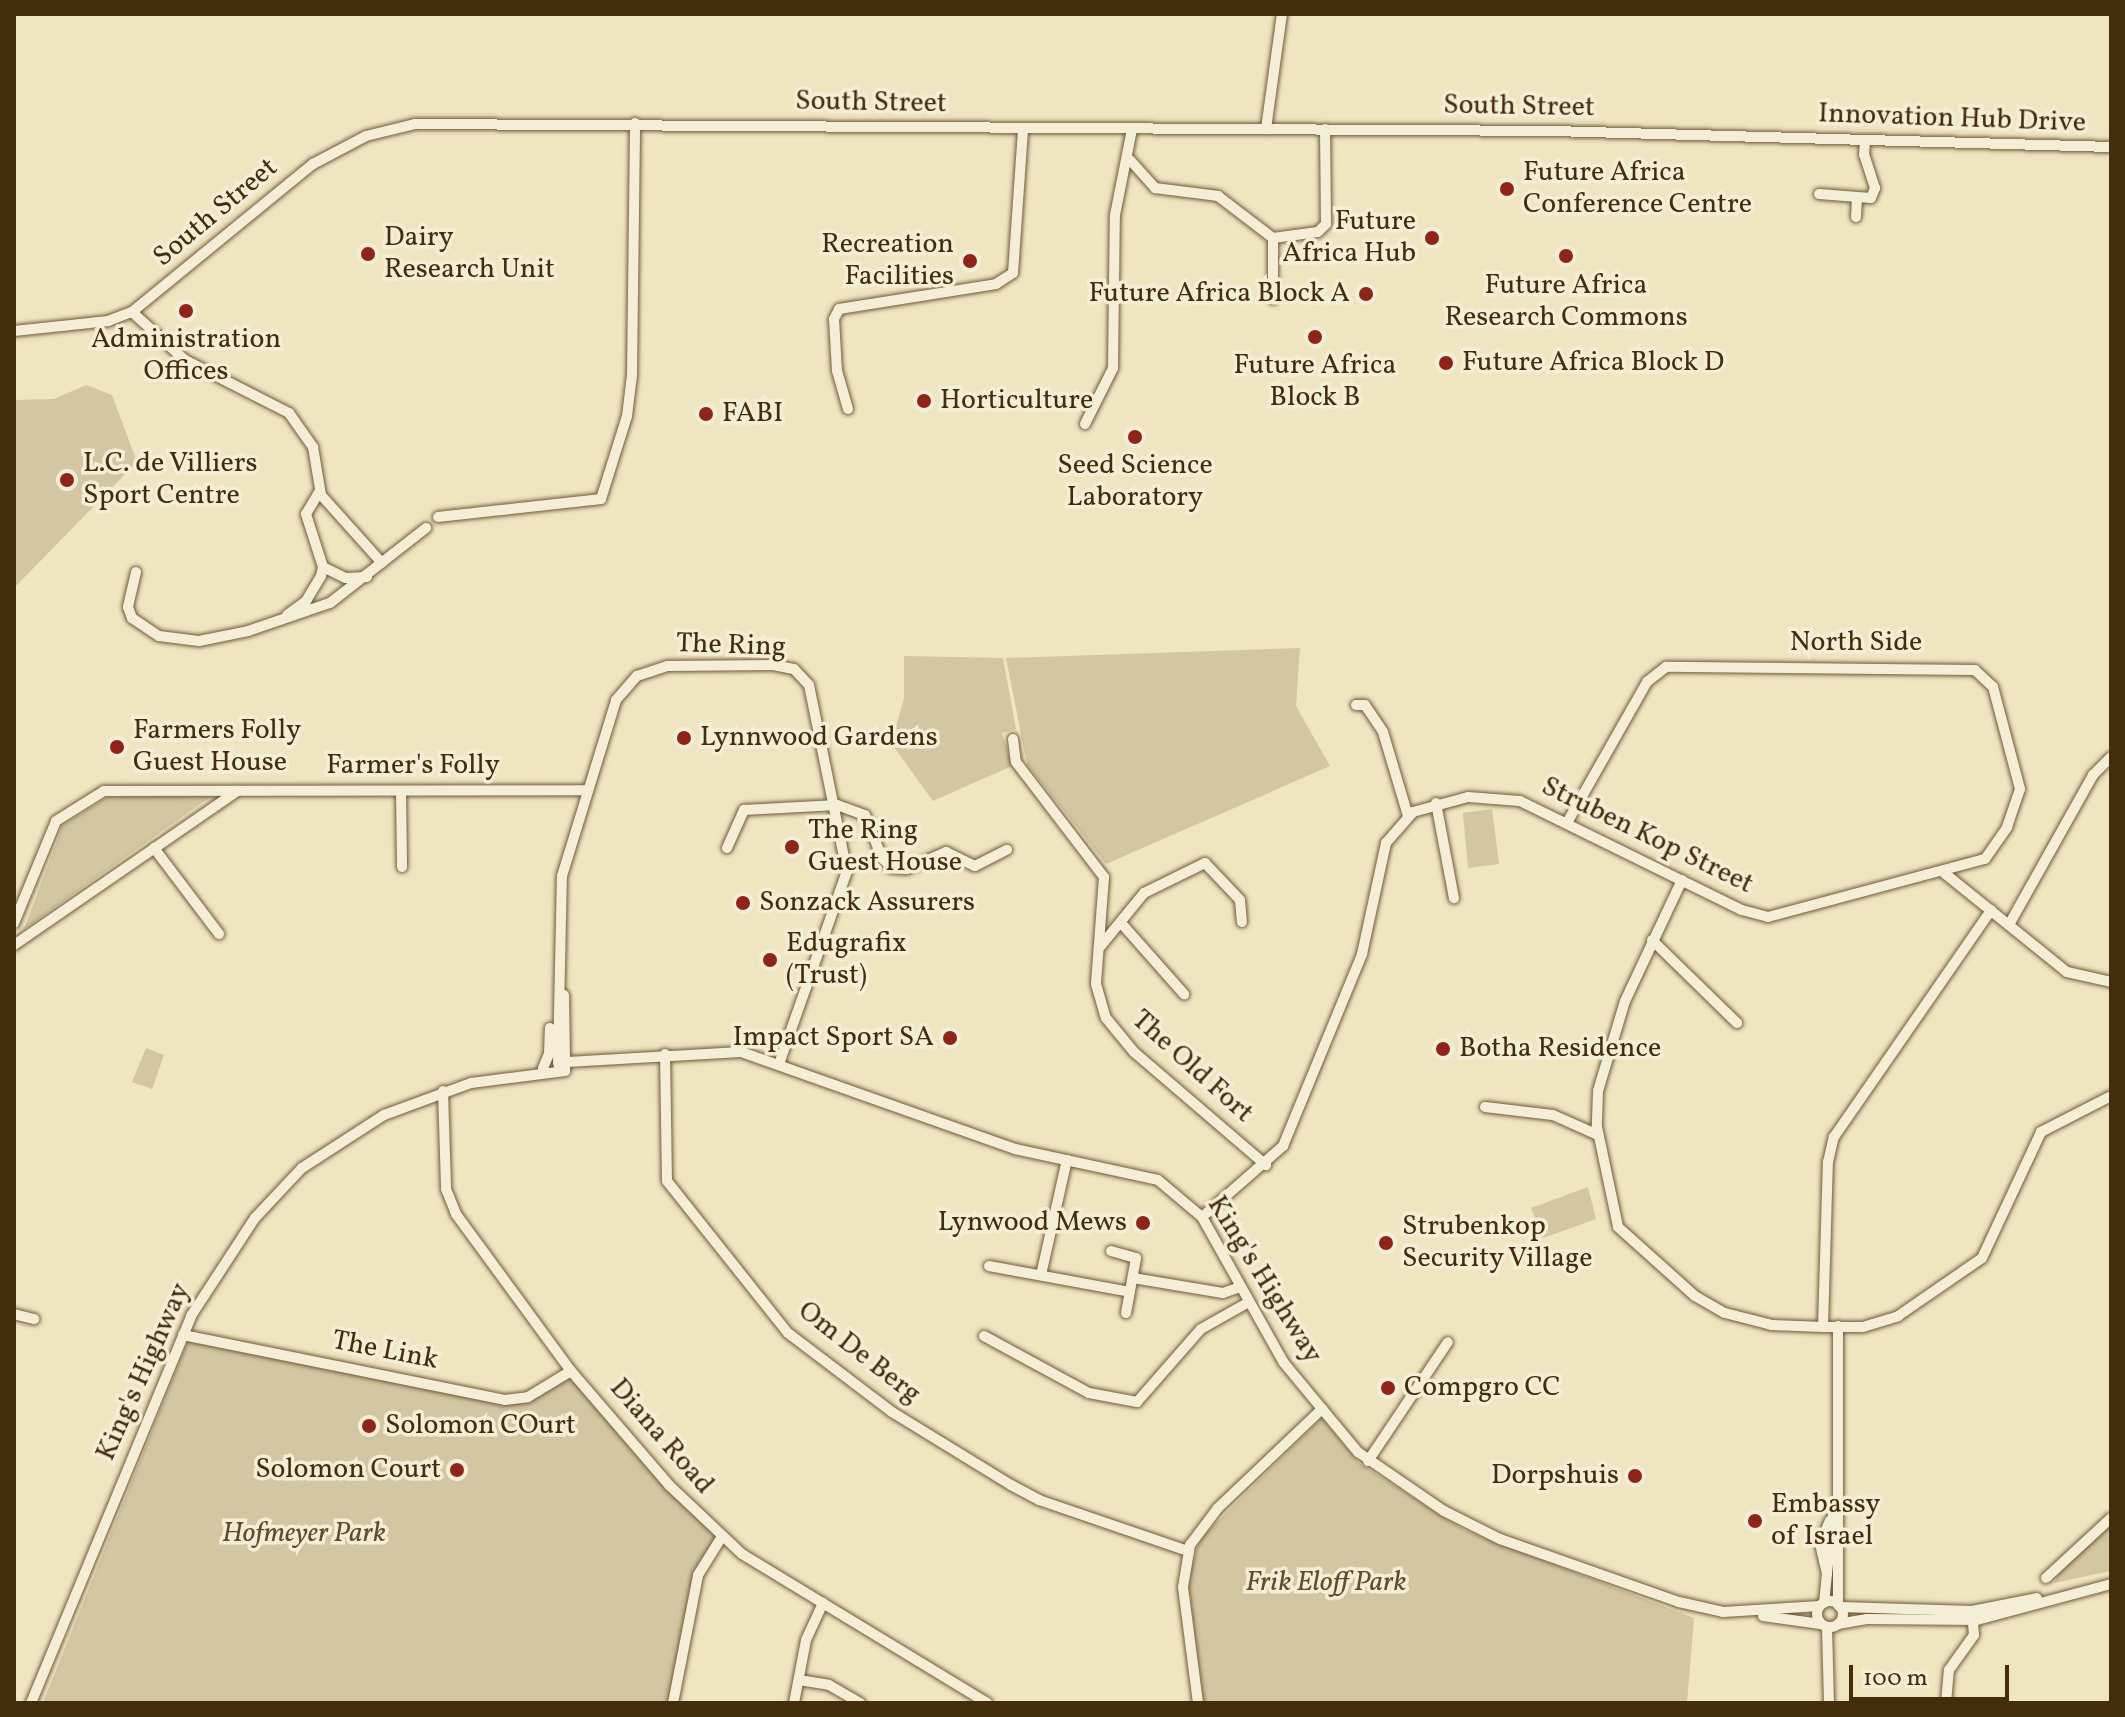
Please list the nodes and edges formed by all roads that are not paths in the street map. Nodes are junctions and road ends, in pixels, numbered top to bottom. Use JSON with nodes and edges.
{"nodes":[{"id":1,"x":1282,"y":14,"type":"edge"},
{"id":2,"x":635,"y":123,"type":"junction"},
{"id":3,"x":1023,"y":129,"type":"junction"},
{"id":4,"x":1132,"y":129,"type":"junction"},
{"id":5,"x":1266,"y":129,"type":"junction"},
{"id":6,"x":1325,"y":129,"type":"junction"},
{"id":7,"x":1791,"y":138,"type":"joint"},
{"id":8,"x":1865,"y":140,"type":"junction"},
{"id":9,"x":2111,"y":147,"type":"edge"},
{"id":10,"x":1130,"y":160,"type":"junction"},
{"id":11,"x":1819,"y":194,"type":"dead end"},
{"id":12,"x":1857,"y":199,"type":"junction"},
{"id":13,"x":1856,"y":217,"type":"dead end"},
{"id":14,"x":1273,"y":238,"type":"junction"},
{"id":15,"x":1273,"y":299,"type":"dead end"},
{"id":16,"x":132,"y":312,"type":"junction"},
{"id":17,"x":14,"y":331,"type":"edge"},
{"id":18,"x":848,"y":409,"type":"dead end"},
{"id":19,"x":1085,"y":424,"type":"dead end"},
{"id":20,"x":320,"y":491,"type":"junction"},
{"id":21,"x":438,"y":517,"type":"dead end"},
{"id":22,"x":426,"y":528,"type":"dead end"},
{"id":23,"x":382,"y":563,"type":"junction"},
{"id":24,"x":323,"y":567,"type":"junction"},
{"id":25,"x":136,"y":572,"type":"dead end"},
{"id":26,"x":368,"y":577,"type":"junction"},
{"id":27,"x":278,"y":621,"type":"junction"},
{"id":28,"x":1356,"y":705,"type":"dead end"},
{"id":29,"x":1013,"y":739,"type":"dead end"},
{"id":30,"x":2111,"y":757,"type":"edge"},
{"id":31,"x":239,"y":790,"type":"junction"},
{"id":32,"x":586,"y":790,"type":"junction"},
{"id":33,"x":401,"y":791,"type":"junction"},
{"id":34,"x":1436,"y":803,"type":"junction"},
{"id":35,"x":837,"y":805,"type":"junction"},
{"id":36,"x":1408,"y":816,"type":"junction"},
{"id":37,"x":1568,"y":821,"type":"junction"},
{"id":38,"x":154,"y":848,"type":"junction"},
{"id":39,"x":727,"y":848,"type":"dead end"},
{"id":40,"x":1007,"y":850,"type":"dead end"},
{"id":41,"x":402,"y":867,"type":"dead end"},
{"id":42,"x":1943,"y":872,"type":"junction"},
{"id":43,"x":1682,"y":880,"type":"junction"},
{"id":44,"x":1454,"y":898,"type":"dead end"},
{"id":45,"x":1991,"y":910,"type":"junction"},
{"id":46,"x":1242,"y":922,"type":"dead end"},
{"id":47,"x":14,"y":923,"type":"edge"},
{"id":48,"x":2010,"y":923,"type":"junction"},
{"id":49,"x":1122,"y":924,"type":"junction"},
{"id":50,"x":219,"y":934,"type":"dead end"},
{"id":51,"x":1652,"y":940,"type":"junction"},
{"id":52,"x":14,"y":945,"type":"edge"},
{"id":53,"x":1099,"y":948,"type":"junction"},
{"id":54,"x":2111,"y":982,"type":"edge"},
{"id":55,"x":1184,"y":994,"type":"dead end"},
{"id":56,"x":561,"y":1007,"type":"junction"},
{"id":57,"x":1737,"y":1023,"type":"dead end"},
{"id":58,"x":665,"y":1054,"type":"junction"},
{"id":59,"x":779,"y":1064,"type":"junction"},
{"id":60,"x":562,"y":1065,"type":"junction"},
{"id":61,"x":543,"y":1068,"type":"junction"},
{"id":62,"x":518,"y":1075,"type":"junction"},
{"id":63,"x":443,"y":1091,"type":"junction"},
{"id":64,"x":2111,"y":1096,"type":"edge"},
{"id":65,"x":1485,"y":1107,"type":"dead end"},
{"id":66,"x":1598,"y":1135,"type":"junction"},
{"id":67,"x":1067,"y":1160,"type":"junction"},
{"id":68,"x":1266,"y":1165,"type":"junction"},
{"id":69,"x":1202,"y":1217,"type":"junction"},
{"id":70,"x":1111,"y":1251,"type":"dead end"},
{"id":71,"x":989,"y":1266,"type":"dead end"},
{"id":72,"x":1041,"y":1275,"type":"junction"},
{"id":73,"x":1133,"y":1278,"type":"junction"},
{"id":74,"x":1240,"y":1287,"type":"junction"},
{"id":75,"x":1130,"y":1292,"type":"junction"},
{"id":76,"x":1249,"y":1302,"type":"junction"},
{"id":77,"x":1126,"y":1313,"type":"dead end"},
{"id":78,"x":14,"y":1314,"type":"edge"},
{"id":79,"x":34,"y":1319,"type":"dead end"},
{"id":80,"x":1838,"y":1326,"type":"junction"},
{"id":81,"x":1823,"y":1327,"type":"junction"},
{"id":82,"x":183,"y":1335,"type":"junction"},
{"id":83,"x":984,"y":1336,"type":"dead end"},
{"id":84,"x":1448,"y":1342,"type":"dead end"},
{"id":85,"x":571,"y":1371,"type":"junction"},
{"id":86,"x":1322,"y":1409,"type":"junction"},
{"id":87,"x":1368,"y":1461,"type":"junction"},
{"id":88,"x":1835,"y":1507,"type":"junction"},
{"id":89,"x":2111,"y":1518,"type":"edge"},
{"id":90,"x":721,"y":1538,"type":"junction"},
{"id":91,"x":1188,"y":1551,"type":"junction"},
{"id":92,"x":2046,"y":1578,"type":"dead end"},
{"id":93,"x":2111,"y":1581,"type":"edge"},
{"id":94,"x":823,"y":1603,"type":"junction"},
{"id":95,"x":1822,"y":1605,"type":"junction"},
{"id":96,"x":1839,"y":1606,"type":"junction"},
{"id":97,"x":1742,"y":1612,"type":"junction"},
{"id":98,"x":1972,"y":1616,"type":"junction"},
{"id":99,"x":1831,"y":1625,"type":"junction"},
{"id":100,"x":799,"y":1680,"type":"junction"},
{"id":101,"x":31,"y":1703,"type":"edge"},
{"id":102,"x":673,"y":1703,"type":"edge"},
{"id":103,"x":794,"y":1703,"type":"edge"},
{"id":104,"x":860,"y":1703,"type":"edge"},
{"id":105,"x":987,"y":1703,"type":"edge"},
{"id":106,"x":1198,"y":1703,"type":"edge"},
{"id":107,"x":1829,"y":1703,"type":"edge"},
{"id":108,"x":1946,"y":1703,"type":"edge"}],
"edges":[{"from":1,"to":5,"type":"street"},
{"from":2,"to":3,"type":"street","name":"South Street"},
{"from":2,"to":16,"type":"street","name":"South Street"},
{"from":2,"to":21,"type":"street"},
{"from":3,"to":4,"type":"street","name":"South Street"},
{"from":3,"to":18,"type":"street"},
{"from":4,"to":5,"type":"street","name":"South Street"},
{"from":4,"to":10,"type":"street"},
{"from":5,"to":6,"type":"street","name":"South Street"},
{"from":6,"to":7,"type":"street","name":"South Street"},
{"from":6,"to":14,"type":"street"},
{"from":7,"to":8,"type":"street","name":"Innovation Hub Drive"},
{"from":8,"to":9,"type":"street","name":"Innovation Hub Drive"},
{"from":8,"to":12,"type":"street"},
{"from":10,"to":14,"type":"street"},
{"from":10,"to":19,"type":"street"},
{"from":11,"to":12,"type":"street"},
{"from":12,"to":13,"type":"street"},
{"from":14,"to":15,"type":"street"},
{"from":16,"to":17,"type":"street","name":"South Street"},
{"from":16,"to":20,"type":"street"},
{"from":20,"to":23,"type":"street"},
{"from":20,"to":24,"type":"street"},
{"from":22,"to":23,"type":"street"},
{"from":23,"to":26,"type":"street"},
{"from":24,"to":26,"type":"street"},
{"from":24,"to":27,"type":"street"},
{"from":25,"to":27,"type":"street"},
{"from":26,"to":27,"type":"street"},
{"from":28,"to":36,"type":"street"},
{"from":29,"to":53,"type":"street","name":"The Old Fort"},
{"from":30,"to":48,"type":"street"},
{"from":31,"to":33,"type":"street","name":"Farmer's Folly"},
{"from":31,"to":38,"type":"street"},
{"from":31,"to":47,"type":"street","name":"Farmer's Folly"},
{"from":32,"to":33,"type":"street","name":"Farmer's Folly"},
{"from":32,"to":35,"type":"street","name":"The Ring"},
{"from":32,"to":56,"type":"street","name":"The Ring"},
{"from":33,"to":41,"type":"street"},
{"from":34,"to":36,"type":"street","name":"Struben Kop Street"},
{"from":34,"to":37,"type":"street","name":"Struben Kop Street"},
{"from":34,"to":44,"type":"street"},
{"from":35,"to":39,"type":"street"},
{"from":35,"to":40,"type":"street"},
{"from":35,"to":59,"type":"street","name":"The Ring"},
{"from":36,"to":68,"type":"street","name":"Struben Kop Street"},
{"from":37,"to":42,"type":"street","name":"North Side"},
{"from":37,"to":43,"type":"street","name":"Struben Kop Street"},
{"from":38,"to":50,"type":"street"},
{"from":38,"to":52,"type":"street"},
{"from":42,"to":43,"type":"street","name":"Struben Kop Street"},
{"from":42,"to":45,"type":"street"},
{"from":43,"to":51,"type":"street"},
{"from":45,"to":48,"type":"street"},
{"from":45,"to":81,"type":"street"},
{"from":46,"to":49,"type":"street"},
{"from":48,"to":54,"type":"street"},
{"from":49,"to":53,"type":"street"},
{"from":49,"to":55,"type":"street"},
{"from":51,"to":57,"type":"street"},
{"from":51,"to":66,"type":"street"},
{"from":53,"to":68,"type":"street","name":"The Old Fort"},
{"from":56,"to":60,"type":"street","name":"The Ring"},
{"from":56,"to":61,"type":"street"},
{"from":58,"to":59,"type":"street","name":"King's Highway"},
{"from":58,"to":60,"type":"street","name":"King's Highway"},
{"from":58,"to":91,"type":"street","name":"Om De Berg"},
{"from":59,"to":67,"type":"street","name":"King's Highway"},
{"from":60,"to":61,"type":"street","name":"King's Highway"},
{"from":60,"to":62,"type":"street","name":"King's Highway"},
{"from":61,"to":62,"type":"street","name":"King's Highway"},
{"from":62,"to":63,"type":"street","name":"King's Highway"},
{"from":63,"to":82,"type":"street","name":"King's Highway"},
{"from":63,"to":85,"type":"street","name":"Diana Road"},
{"from":64,"to":80,"type":"street"},
{"from":65,"to":66,"type":"street"},
{"from":66,"to":81,"type":"street"},
{"from":67,"to":69,"type":"street","name":"King's Highway"},
{"from":67,"to":72,"type":"street"},
{"from":68,"to":69,"type":"street","name":"Struben Kop Street"},
{"from":69,"to":74,"type":"street","name":"King's Highway"},
{"from":70,"to":73,"type":"street"},
{"from":71,"to":72,"type":"street"},
{"from":72,"to":75,"type":"street"},
{"from":73,"to":74,"type":"street"},
{"from":73,"to":75,"type":"street"},
{"from":74,"to":76,"type":"street","name":"King's Highway"},
{"from":75,"to":77,"type":"street"},
{"from":76,"to":83,"type":"street"},
{"from":76,"to":86,"type":"street","name":"King's Highway"},
{"from":78,"to":79,"type":"street"},
{"from":80,"to":81,"type":"street"},
{"from":80,"to":88,"type":"street"},
{"from":82,"to":85,"type":"street","name":"The Link"},
{"from":82,"to":101,"type":"street","name":"King's Highway"},
{"from":84,"to":87,"type":"street"},
{"from":85,"to":90,"type":"street","name":"Diana Road"},
{"from":86,"to":87,"type":"street","name":"King's Highway"},
{"from":86,"to":91,"type":"street"},
{"from":87,"to":97,"type":"street","name":"King's Highway"},
{"from":88,"to":95,"type":"street"},
{"from":88,"to":96,"type":"street"},
{"from":89,"to":92,"type":"street"},
{"from":90,"to":94,"type":"street","name":"Diana Road"},
{"from":90,"to":102,"type":"street"},
{"from":91,"to":106,"type":"street"},
{"from":93,"to":98,"type":"street","name":"King's Highway"},
{"from":94,"to":100,"type":"street"},
{"from":94,"to":105,"type":"street","name":"Diana Road"},
{"from":95,"to":96,"type":"street","name":"King's Highway"},
{"from":95,"to":97,"type":"street","name":"King's Highway"},
{"from":95,"to":99,"type":"street"},
{"from":96,"to":98,"type":"street","name":"King's Highway"},
{"from":96,"to":99,"type":"street"},
{"from":97,"to":99,"type":"street","name":"King's Highway"},
{"from":98,"to":99,"type":"street","name":"King's Highway"},
{"from":98,"to":108,"type":"street"},
{"from":99,"to":107,"type":"street"},
{"from":100,"to":103,"type":"street"},
{"from":100,"to":104,"type":"street"}]}
